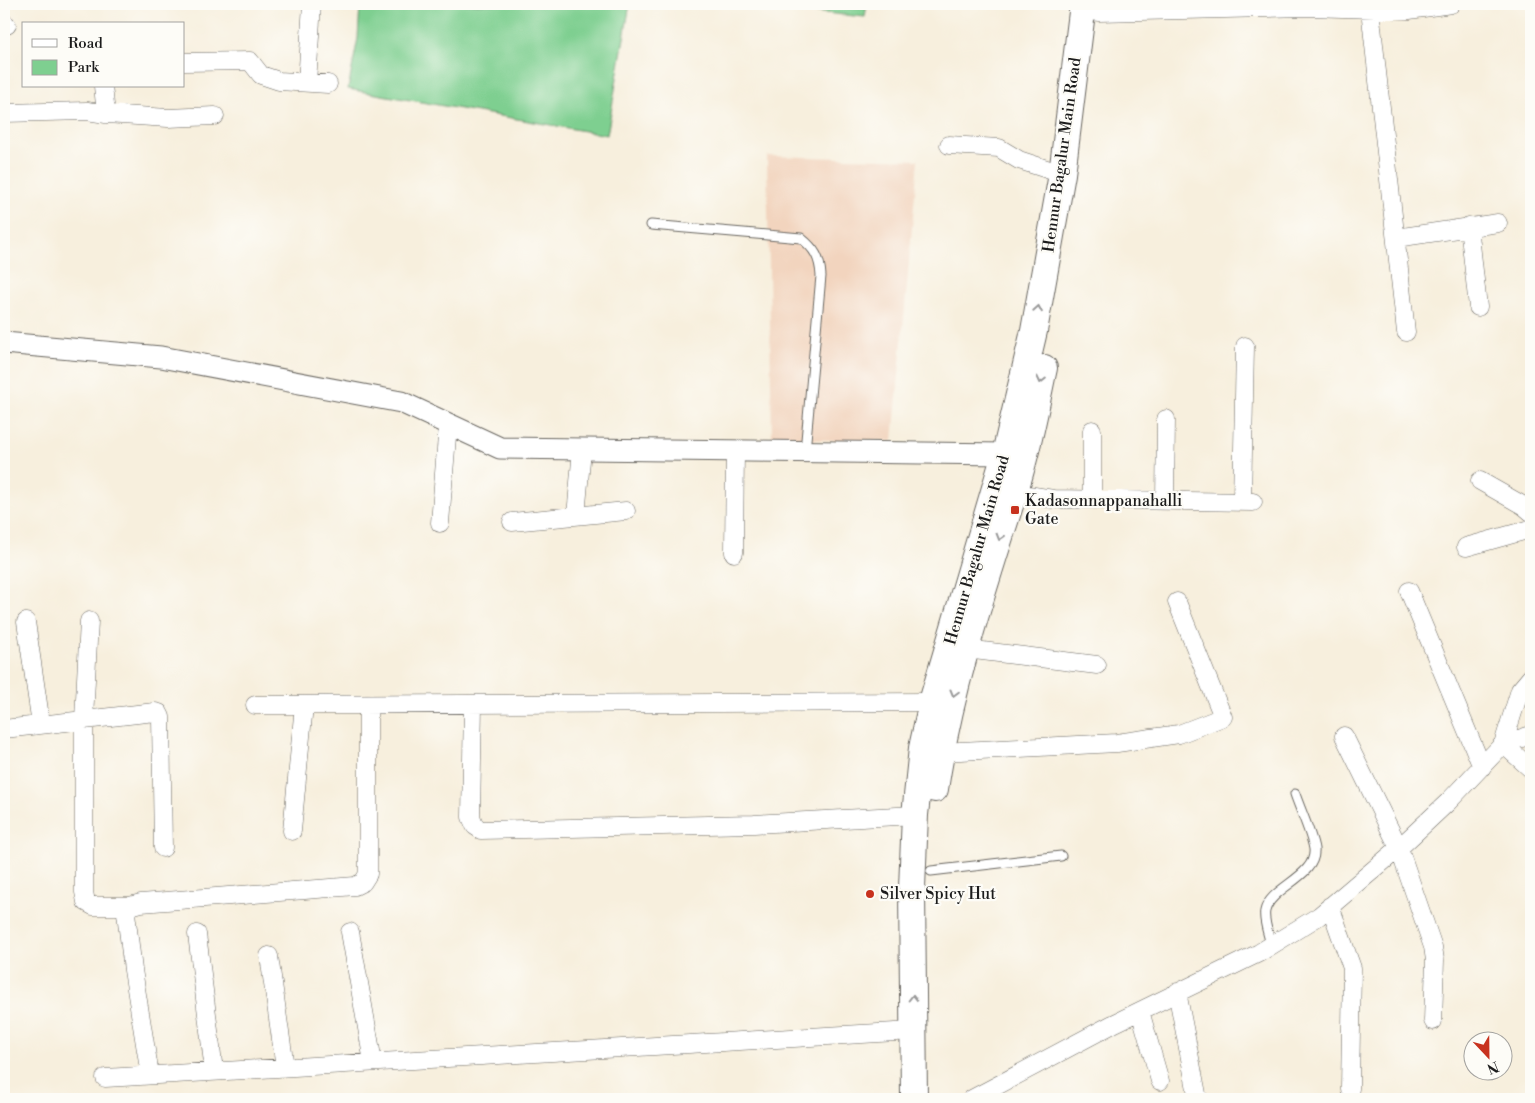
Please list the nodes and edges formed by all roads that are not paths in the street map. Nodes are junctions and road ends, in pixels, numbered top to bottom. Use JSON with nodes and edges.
{"nodes":[{"id":1,"x":312,"y":4,"type":"edge"},
{"id":2,"x":1450,"y":4,"type":"edge"},
{"id":3,"x":1091,"y":7,"type":"edge"},
{"id":4,"x":1370,"y":9,"type":"junction"},
{"id":5,"x":185,"y":62,"type":"edge"},
{"id":6,"x":307,"y":82,"type":"junction"},
{"id":7,"x":328,"y":84,"type":"dead end"},
{"id":8,"x":103,"y":88,"type":"edge"},
{"id":9,"x":4,"y":113,"type":"edge"},
{"id":10,"x":106,"y":114,"type":"junction"},
{"id":11,"x":215,"y":116,"type":"dead end"},
{"id":12,"x":950,"y":145,"type":"dead end"},
{"id":13,"x":1062,"y":174,"type":"junction"},
{"id":14,"x":1498,"y":223,"type":"dead end"},
{"id":15,"x":651,"y":224,"type":"dead end"},
{"id":16,"x":1469,"y":226,"type":"junction"},
{"id":17,"x":1396,"y":238,"type":"junction"},
{"id":18,"x":1478,"y":307,"type":"dead end"},
{"id":19,"x":1406,"y":332,"type":"dead end"},
{"id":20,"x":4,"y":343,"type":"edge"},
{"id":21,"x":1245,"y":346,"type":"dead end"},
{"id":22,"x":1166,"y":419,"type":"dead end"},
{"id":23,"x":448,"y":424,"type":"junction"},
{"id":24,"x":1092,"y":430,"type":"dead end"},
{"id":25,"x":582,"y":449,"type":"junction"},
{"id":26,"x":735,"y":450,"type":"junction"},
{"id":27,"x":805,"y":451,"type":"junction"},
{"id":28,"x":1014,"y":456,"type":"junction"},
{"id":29,"x":1480,"y":481,"type":"dead end"},
{"id":30,"x":1014,"y":493,"type":"junction"},
{"id":31,"x":1092,"y":500,"type":"junction"},
{"id":32,"x":1166,"y":501,"type":"junction"},
{"id":33,"x":626,"y":511,"type":"dead end"},
{"id":34,"x":1531,"y":512,"type":"edge"},
{"id":35,"x":576,"y":516,"type":"junction"},
{"id":36,"x":512,"y":522,"type":"dead end"},
{"id":37,"x":440,"y":523,"type":"dead end"},
{"id":38,"x":1531,"y":529,"type":"edge"},
{"id":39,"x":1466,"y":547,"type":"dead end"},
{"id":40,"x":734,"y":553,"type":"dead end"},
{"id":41,"x":1409,"y":591,"type":"dead end"},
{"id":42,"x":1177,"y":602,"type":"dead end"},
{"id":43,"x":88,"y":621,"type":"dead end"},
{"id":44,"x":26,"y":622,"type":"dead end"},
{"id":45,"x":966,"y":649,"type":"junction"},
{"id":46,"x":1097,"y":665,"type":"dead end"},
{"id":47,"x":1531,"y":677,"type":"edge"},
{"id":48,"x":932,"y":702,"type":"junction"},
{"id":49,"x":473,"y":704,"type":"junction"},
{"id":50,"x":255,"y":705,"type":"dead end"},
{"id":51,"x":304,"y":705,"type":"junction"},
{"id":52,"x":368,"y":705,"type":"junction"},
{"id":53,"x":84,"y":719,"type":"junction"},
{"id":54,"x":41,"y":724,"type":"junction"},
{"id":55,"x":4,"y":728,"type":"edge"},
{"id":56,"x":1344,"y":736,"type":"dead end"},
{"id":57,"x":1531,"y":736,"type":"edge"},
{"id":58,"x":1503,"y":744,"type":"junction"},
{"id":59,"x":932,"y":750,"type":"junction"},
{"id":60,"x":1482,"y":767,"type":"junction"},
{"id":61,"x":1531,"y":769,"type":"edge"},
{"id":62,"x":1295,"y":794,"type":"dead end"},
{"id":63,"x":915,"y":815,"type":"junction"},
{"id":64,"x":292,"y":831,"type":"dead end"},
{"id":65,"x":163,"y":848,"type":"dead end"},
{"id":66,"x":1399,"y":848,"type":"junction"},
{"id":67,"x":1061,"y":856,"type":"dead end"},
{"id":68,"x":931,"y":871,"type":"junction"},
{"id":69,"x":130,"y":906,"type":"junction"},
{"id":70,"x":1330,"y":906,"type":"junction"},
{"id":71,"x":350,"y":932,"type":"dead end"},
{"id":72,"x":197,"y":934,"type":"dead end"},
{"id":73,"x":1272,"y":945,"type":"junction"},
{"id":74,"x":269,"y":956,"type":"dead end"},
{"id":75,"x":1177,"y":992,"type":"junction"},
{"id":76,"x":1140,"y":1011,"type":"junction"},
{"id":77,"x":1434,"y":1021,"type":"dead end"},
{"id":78,"x":913,"y":1031,"type":"junction"},
{"id":79,"x":372,"y":1062,"type":"junction"},
{"id":80,"x":285,"y":1067,"type":"junction"},
{"id":81,"x":214,"y":1071,"type":"junction"},
{"id":82,"x":150,"y":1075,"type":"junction"},
{"id":83,"x":105,"y":1078,"type":"dead end"},
{"id":84,"x":1160,"y":1082,"type":"dead end"},
{"id":85,"x":1350,"y":1089,"type":"dead end"},
{"id":86,"x":914,"y":1099,"type":"edge"},
{"id":87,"x":931,"y":1099,"type":"edge"},
{"id":88,"x":972,"y":1099,"type":"edge"},
{"id":89,"x":1198,"y":1099,"type":"edge"}],
"edges":[{"from":1,"to":6,"type":"street"},
{"from":2,"to":4,"type":"street"},
{"from":3,"to":4,"type":"street"},
{"from":3,"to":13,"type":"main road","name":"Hennur Bagalur Main Road"},
{"from":3,"to":28,"type":"main road","name":"Hennur Bagalur Main Road","one_way":true},
{"from":4,"to":17,"type":"street"},
{"from":5,"to":6,"type":"street"},
{"from":6,"to":7,"type":"street"},
{"from":8,"to":10,"type":"street"},
{"from":9,"to":10,"type":"street"},
{"from":10,"to":11,"type":"street"},
{"from":12,"to":13,"type":"street"},
{"from":28,"to":13,"type":"main road","name":"Hennur Bagalur Main Road","one_way":true},
{"from":14,"to":16,"type":"street"},
{"from":15,"to":27,"type":"lane"},
{"from":16,"to":17,"type":"street"},
{"from":16,"to":18,"type":"street"},
{"from":17,"to":19,"type":"street"},
{"from":20,"to":23,"type":"street"},
{"from":21,"to":32,"type":"street"},
{"from":22,"to":32,"type":"street"},
{"from":23,"to":25,"type":"street"},
{"from":23,"to":37,"type":"street"},
{"from":24,"to":31,"type":"street"},
{"from":25,"to":26,"type":"street"},
{"from":25,"to":35,"type":"street"},
{"from":26,"to":27,"type":"street"},
{"from":26,"to":40,"type":"street"},
{"from":27,"to":28,"type":"street"},
{"from":28,"to":30,"type":"main road","name":"Hennur Bagalur Main Road"},
{"from":28,"to":48,"type":"main road","name":"Hennur Bagalur Main Road"},
{"from":29,"to":34,"type":"street"},
{"from":30,"to":31,"type":"street"},
{"from":30,"to":45,"type":"main road","name":"Hennur Bagalur Main Road","one_way":true},
{"from":31,"to":32,"type":"street"},
{"from":33,"to":35,"type":"street"},
{"from":35,"to":36,"type":"street"},
{"from":38,"to":39,"type":"street"},
{"from":41,"to":60,"type":"street"},
{"from":42,"to":59,"type":"street"},
{"from":43,"to":53,"type":"street"},
{"from":44,"to":54,"type":"street"},
{"from":45,"to":46,"type":"street"},
{"from":45,"to":59,"type":"main road","name":"Hennur Bagalur Main Road","one_way":true},
{"from":47,"to":58,"type":"street"},
{"from":48,"to":49,"type":"street"},
{"from":48,"to":59,"type":"main road","name":"Hennur Bagalur Main Road"},
{"from":49,"to":52,"type":"street"},
{"from":49,"to":63,"type":"street"},
{"from":50,"to":51,"type":"street"},
{"from":51,"to":52,"type":"street"},
{"from":51,"to":64,"type":"street"},
{"from":52,"to":69,"type":"street"},
{"from":53,"to":54,"type":"street"},
{"from":53,"to":65,"type":"street"},
{"from":53,"to":69,"type":"street"},
{"from":54,"to":55,"type":"street"},
{"from":56,"to":66,"type":"street"},
{"from":57,"to":58,"type":"street"},
{"from":58,"to":60,"type":"street"},
{"from":58,"to":61,"type":"street"},
{"from":59,"to":63,"type":"main road","name":"Hennur Bagalur Main Road"},
{"from":59,"to":68,"type":"main road","name":"Hennur Bagalur Main Road"},
{"from":60,"to":66,"type":"street"},
{"from":62,"to":73,"type":"lane"},
{"from":78,"to":63,"type":"main road","name":"Hennur Bagalur Main Road","one_way":true},
{"from":66,"to":70,"type":"street"},
{"from":66,"to":77,"type":"street"},
{"from":67,"to":68,"type":"lane"},
{"from":68,"to":87,"type":"main road","name":"Hennur Bagalur Main Road"},
{"from":69,"to":82,"type":"street"},
{"from":70,"to":73,"type":"street"},
{"from":70,"to":85,"type":"street"},
{"from":71,"to":79,"type":"street"},
{"from":72,"to":81,"type":"street"},
{"from":73,"to":75,"type":"street"},
{"from":74,"to":80,"type":"street"},
{"from":75,"to":76,"type":"street"},
{"from":75,"to":89,"type":"street"},
{"from":76,"to":84,"type":"street"},
{"from":76,"to":88,"type":"street"},
{"from":78,"to":79,"type":"street"},
{"from":78,"to":86,"type":"main road","name":"Hennur Bagalur Main Road"},
{"from":79,"to":80,"type":"street"},
{"from":80,"to":81,"type":"street"},
{"from":81,"to":82,"type":"street"},
{"from":82,"to":83,"type":"street"}]}
